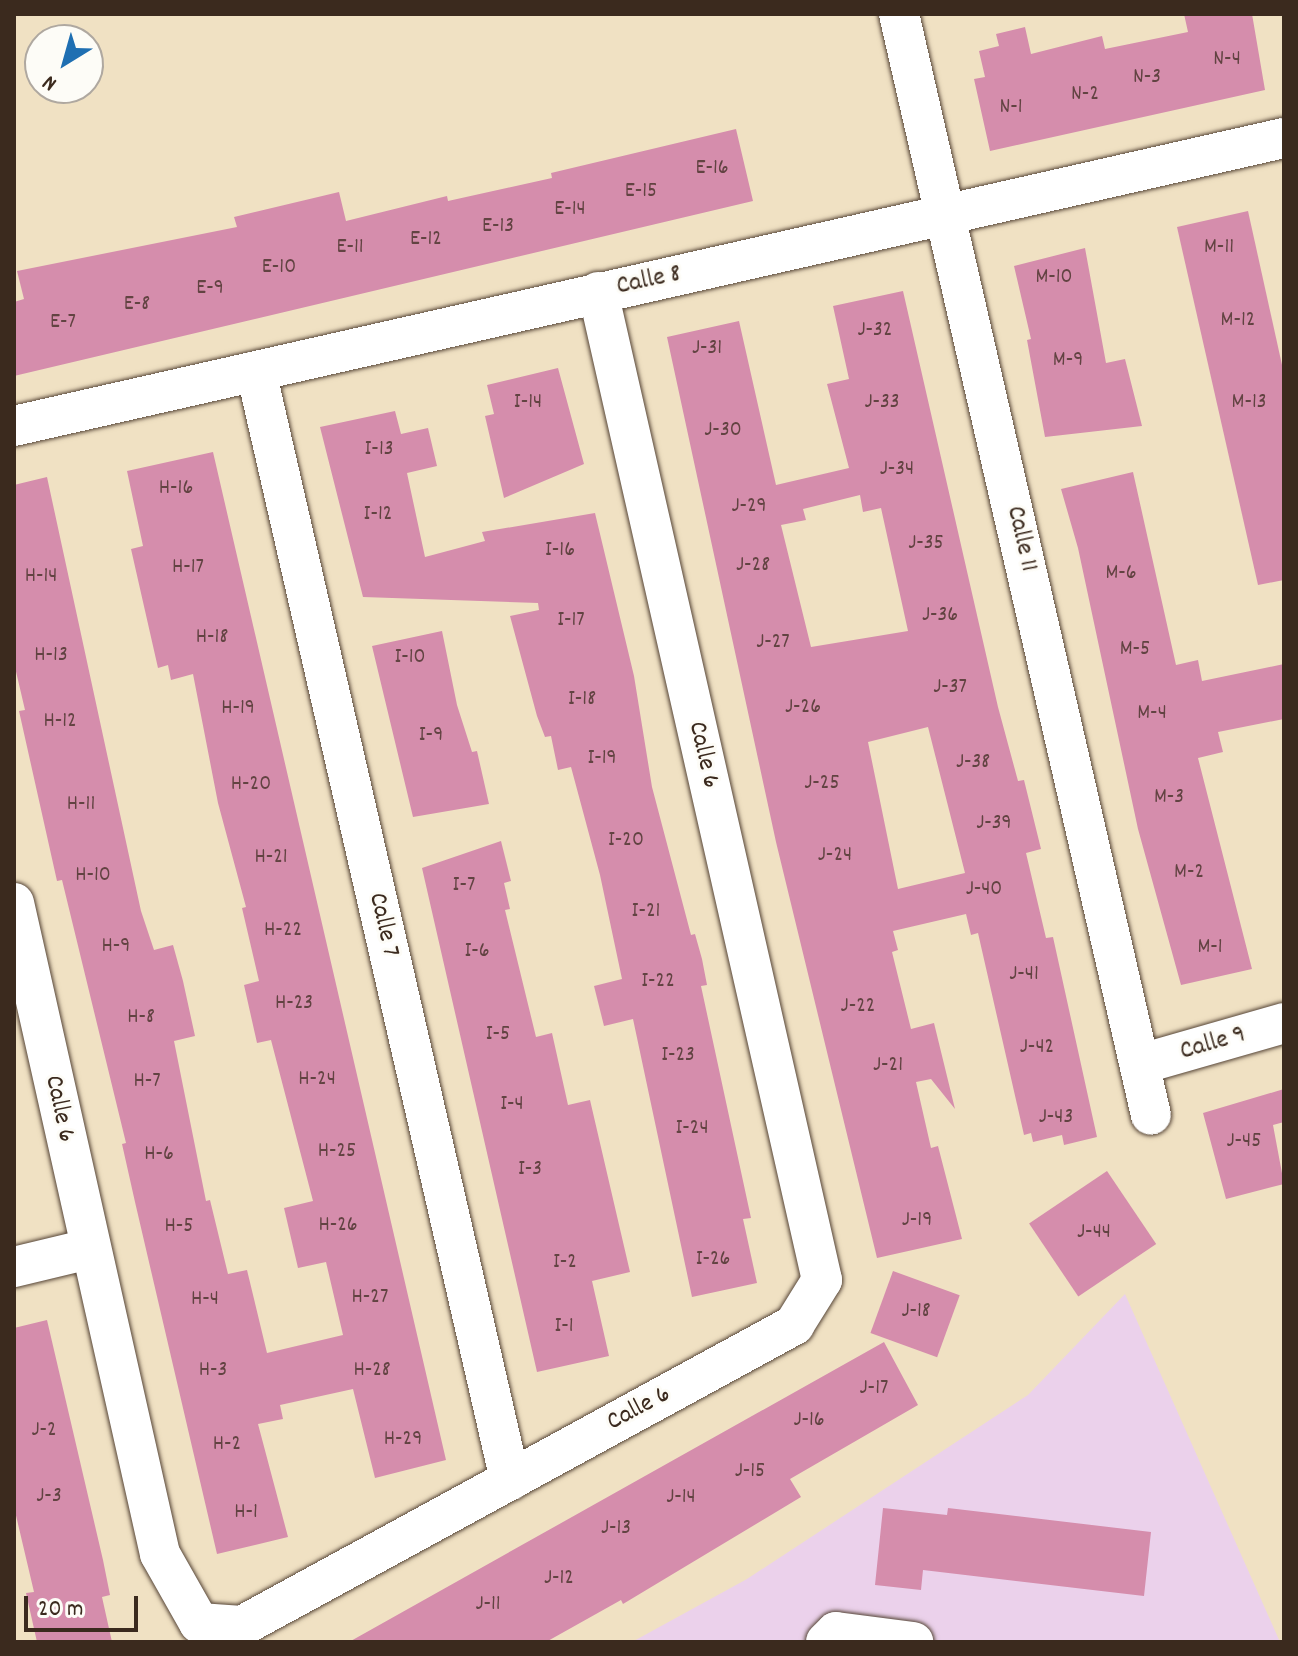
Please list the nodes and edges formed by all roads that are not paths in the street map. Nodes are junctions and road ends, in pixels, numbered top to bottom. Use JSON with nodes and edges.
{"nodes":[{"id":1,"x":899,"y":14,"type":"edge"},
{"id":2,"x":1284,"y":138,"type":"edge"},
{"id":3,"x":947,"y":215,"type":"junction"},
{"id":4,"x":598,"y":292,"type":"junction"},
{"id":5,"x":256,"y":371,"type":"junction"},
{"id":6,"x":14,"y":426,"type":"edge"},
{"id":7,"x":14,"y":903,"type":"edge"},
{"id":8,"x":1284,"y":1023,"type":"edge"},
{"id":9,"x":1141,"y":1064,"type":"junction"},
{"id":10,"x":1151,"y":1115,"type":"dead end"},
{"id":11,"x":89,"y":1249,"type":"junction"},
{"id":12,"x":14,"y":1267,"type":"edge"},
{"id":13,"x":510,"y":1480,"type":"junction"},
{"id":14,"x":826,"y":1642,"type":"edge"},
{"id":15,"x":913,"y":1642,"type":"edge"}],
"edges":[{"from":1,"to":3,"type":"street","name":"Calle 11"},
{"from":2,"to":3,"type":"street","name":"Calle 8"},
{"from":3,"to":4,"type":"street","name":"Calle 8"},
{"from":3,"to":9,"type":"street","name":"Calle 11"},
{"from":4,"to":5,"type":"street","name":"Calle 8"},
{"from":4,"to":13,"type":"street","name":"Calle 6"},
{"from":5,"to":6,"type":"street","name":"Calle 8"},
{"from":5,"to":13,"type":"street","name":"Calle 7"},
{"from":7,"to":11,"type":"street","name":"Calle 6"},
{"from":8,"to":9,"type":"street","name":"Calle 9"},
{"from":9,"to":10,"type":"street","name":"Calle 11"},
{"from":11,"to":12,"type":"street"},
{"from":11,"to":13,"type":"street","name":"Calle 6"},
{"from":14,"to":15,"type":"street"}]}
